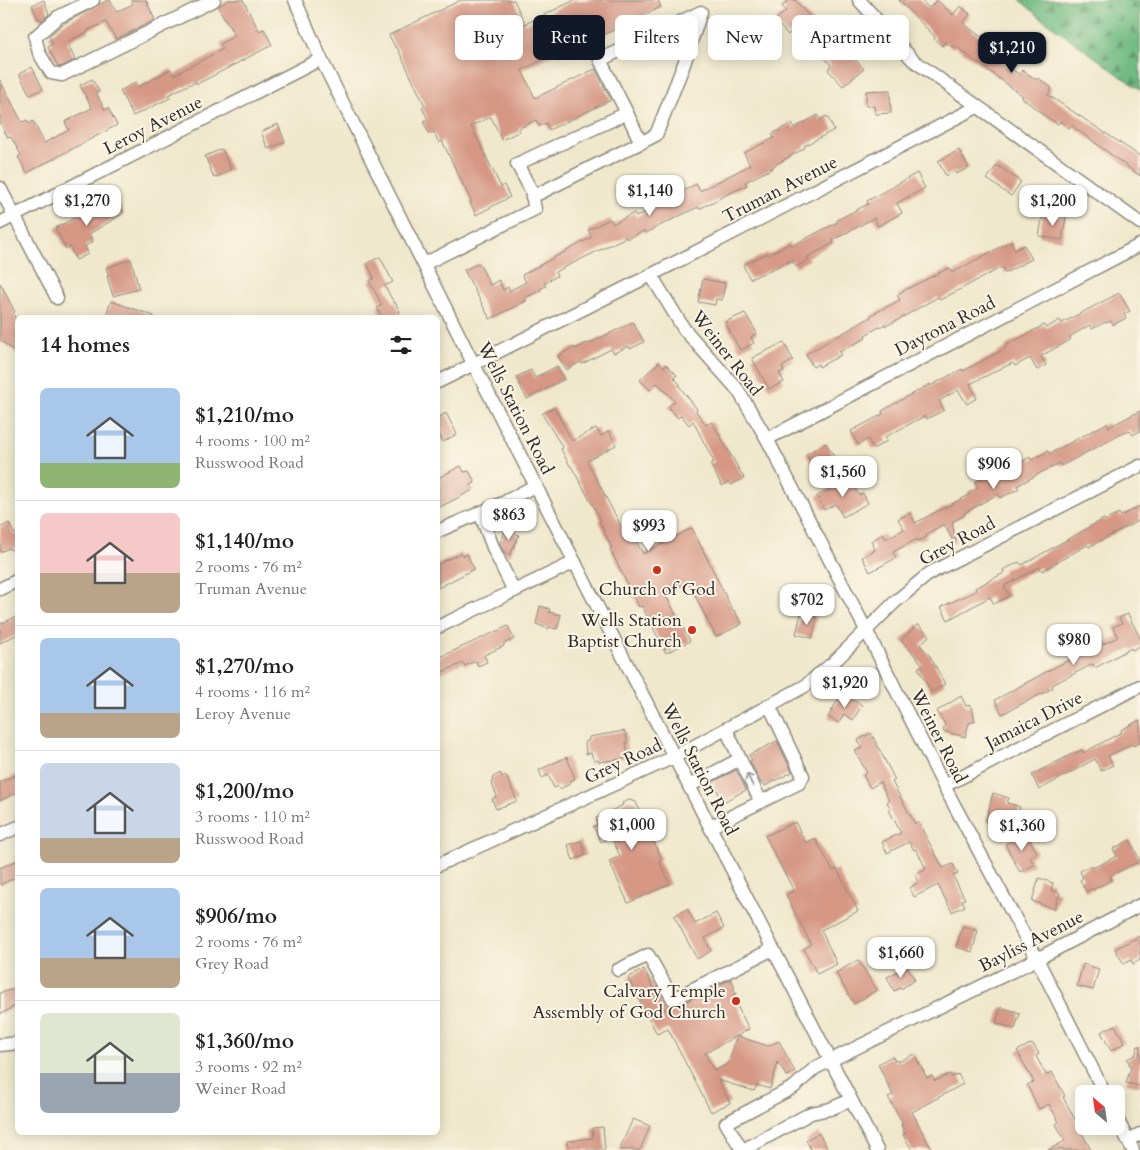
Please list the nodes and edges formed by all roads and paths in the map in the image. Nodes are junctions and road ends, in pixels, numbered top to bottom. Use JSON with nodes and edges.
{"nodes":[{"id":1,"x":93,"y":0,"type":"edge"},
{"id":2,"x":214,"y":0,"type":"edge"},
{"id":3,"x":295,"y":0,"type":"edge"},
{"id":4,"x":859,"y":0,"type":"edge"},
{"id":5,"x":700,"y":6,"type":"edge"},
{"id":6,"x":321,"y":59,"type":"junction"},
{"id":7,"x":977,"y":107,"type":"junction"},
{"id":8,"x":627,"y":113,"type":"junction"},
{"id":9,"x":641,"y":143,"type":"junction"},
{"id":10,"x":0,"y":188,"type":"edge"},
{"id":11,"x":532,"y":197,"type":"junction"},
{"id":12,"x":14,"y":215,"type":"junction"},
{"id":13,"x":0,"y":223,"type":"edge"},
{"id":14,"x":1140,"y":223,"type":"edge"},
{"id":15,"x":1140,"y":245,"type":"edge"},
{"id":16,"x":424,"y":264,"type":"junction"},
{"id":17,"x":651,"y":275,"type":"junction"},
{"id":18,"x":57,"y":298,"type":"dead end"},
{"id":19,"x":474,"y":365,"type":"junction"},
{"id":20,"x":440,"y":381,"type":"edge"},
{"id":21,"x":767,"y":439,"type":"junction"},
{"id":22,"x":1140,"y":466,"type":"edge"},
{"id":23,"x":536,"y":485,"type":"junction"},
{"id":24,"x":480,"y":513,"type":"junction"},
{"id":25,"x":440,"y":530,"type":"edge"},
{"id":26,"x":575,"y":562,"type":"junction"},
{"id":27,"x":15,"y":582,"type":"edge"},
{"id":28,"x":0,"y":589,"type":"edge"},
{"id":29,"x":514,"y":591,"type":"junction"},
{"id":30,"x":440,"y":626,"type":"edge"},
{"id":31,"x":866,"y":630,"type":"junction"},
{"id":32,"x":1140,"y":686,"type":"edge"},
{"id":33,"x":770,"y":706,"type":"junction"},
{"id":34,"x":726,"y":729,"type":"junction"},
{"id":35,"x":674,"y":757,"type":"junction"},
{"id":36,"x":740,"y":759,"type":"junction"},
{"id":37,"x":689,"y":786,"type":"junction"},
{"id":38,"x":944,"y":786,"type":"junction"},
{"id":39,"x":761,"y":802,"type":"junction"},
{"id":40,"x":710,"y":827,"type":"junction"},
{"id":41,"x":15,"y":828,"type":"edge"},
{"id":42,"x":0,"y":835,"type":"edge"},
{"id":43,"x":440,"y":864,"type":"edge"},
{"id":44,"x":1140,"y":905,"type":"edge"},
{"id":45,"x":773,"y":949,"type":"junction"},
{"id":46,"x":1037,"y":959,"type":"junction"},
{"id":47,"x":618,"y":970,"type":"dead end"},
{"id":48,"x":15,"y":1043,"type":"edge"},
{"id":49,"x":0,"y":1045,"type":"edge"},
{"id":50,"x":830,"y":1061,"type":"junction"},
{"id":51,"x":1100,"y":1085,"type":"edge"},
{"id":52,"x":851,"y":1100,"type":"junction"},
{"id":53,"x":1140,"y":1134,"type":"edge"},
{"id":54,"x":1130,"y":1145,"type":"edge"},
{"id":55,"x":742,"y":1150,"type":"edge"},
{"id":56,"x":877,"y":1150,"type":"edge"}],
"edges":[{"from":1,"to":2,"type":"street"},
{"from":3,"to":6,"type":"street","name":"Wells Station Road"},
{"from":4,"to":7,"type":"street"},
{"from":5,"to":8,"type":"street"},
{"from":5,"to":9,"type":"street"},
{"from":6,"to":12,"type":"street","name":"Leroy Avenue"},
{"from":6,"to":16,"type":"street","name":"Wells Station Road"},
{"from":7,"to":14,"type":"street"},
{"from":7,"to":17,"type":"street","name":"Truman Avenue"},
{"from":8,"to":9,"type":"street"},
{"from":8,"to":11,"type":"street"},
{"from":9,"to":11,"type":"street"},
{"from":10,"to":12,"type":"street"},
{"from":11,"to":16,"type":"street"},
{"from":12,"to":13,"type":"street","name":"Leroy Avenue"},
{"from":12,"to":18,"type":"street"},
{"from":15,"to":21,"type":"street","name":"Daytona Road"},
{"from":16,"to":19,"type":"street","name":"Wells Station Road"},
{"from":17,"to":19,"type":"street","name":"Truman Avenue"},
{"from":17,"to":21,"type":"street","name":"Weiner Road"},
{"from":19,"to":20,"type":"street","name":"Truman Avenue"},
{"from":19,"to":23,"type":"street","name":"Wells Station Road"},
{"from":21,"to":31,"type":"street","name":"Weiner Road"},
{"from":22,"to":31,"type":"street","name":"Grey Road"},
{"from":23,"to":24,"type":"street"},
{"from":23,"to":26,"type":"street","name":"Wells Station Road"},
{"from":24,"to":25,"type":"street"},
{"from":24,"to":29,"type":"street"},
{"from":26,"to":29,"type":"street"},
{"from":26,"to":35,"type":"street","name":"Wells Station Road"},
{"from":27,"to":28,"type":"street"},
{"from":29,"to":30,"type":"street"},
{"from":31,"to":33,"type":"street","name":"Grey Road"},
{"from":31,"to":38,"type":"street","name":"Weiner Road"},
{"from":32,"to":38,"type":"street","name":"Jamaica Drive"},
{"from":33,"to":34,"type":"street","name":"Grey Road"},
{"from":33,"to":39,"type":"street"},
{"from":34,"to":35,"type":"street","name":"Grey Road"},
{"from":34,"to":36,"type":"street"},
{"from":35,"to":37,"type":"street","name":"Wells Station Road"},
{"from":35,"to":43,"type":"street","name":"Grey Road"},
{"from":36,"to":37,"type":"street"},
{"from":39,"to":36,"type":"street","one_way":true},
{"from":37,"to":40,"type":"street","name":"Wells Station Road"},
{"from":38,"to":46,"type":"street","name":"Weiner Road"},
{"from":39,"to":40,"type":"street"},
{"from":40,"to":45,"type":"street","name":"Wells Station Road"},
{"from":41,"to":42,"type":"street"},
{"from":44,"to":46,"type":"street","name":"Bayliss Avenue"},
{"from":45,"to":47,"type":"street"},
{"from":45,"to":50,"type":"street","name":"Wells Station Road"},
{"from":46,"to":50,"type":"street","name":"Bayliss Avenue"},
{"from":46,"to":51,"type":"street","name":"Weiner Road"},
{"from":48,"to":49,"type":"street"},
{"from":50,"to":52,"type":"street","name":"Wells Station Road"},
{"from":50,"to":55,"type":"street","name":"Bayliss Avenue"},
{"from":52,"to":55,"type":"street"},
{"from":52,"to":56,"type":"street","name":"Wells Station Road"},
{"from":53,"to":54,"type":"street"}]}
